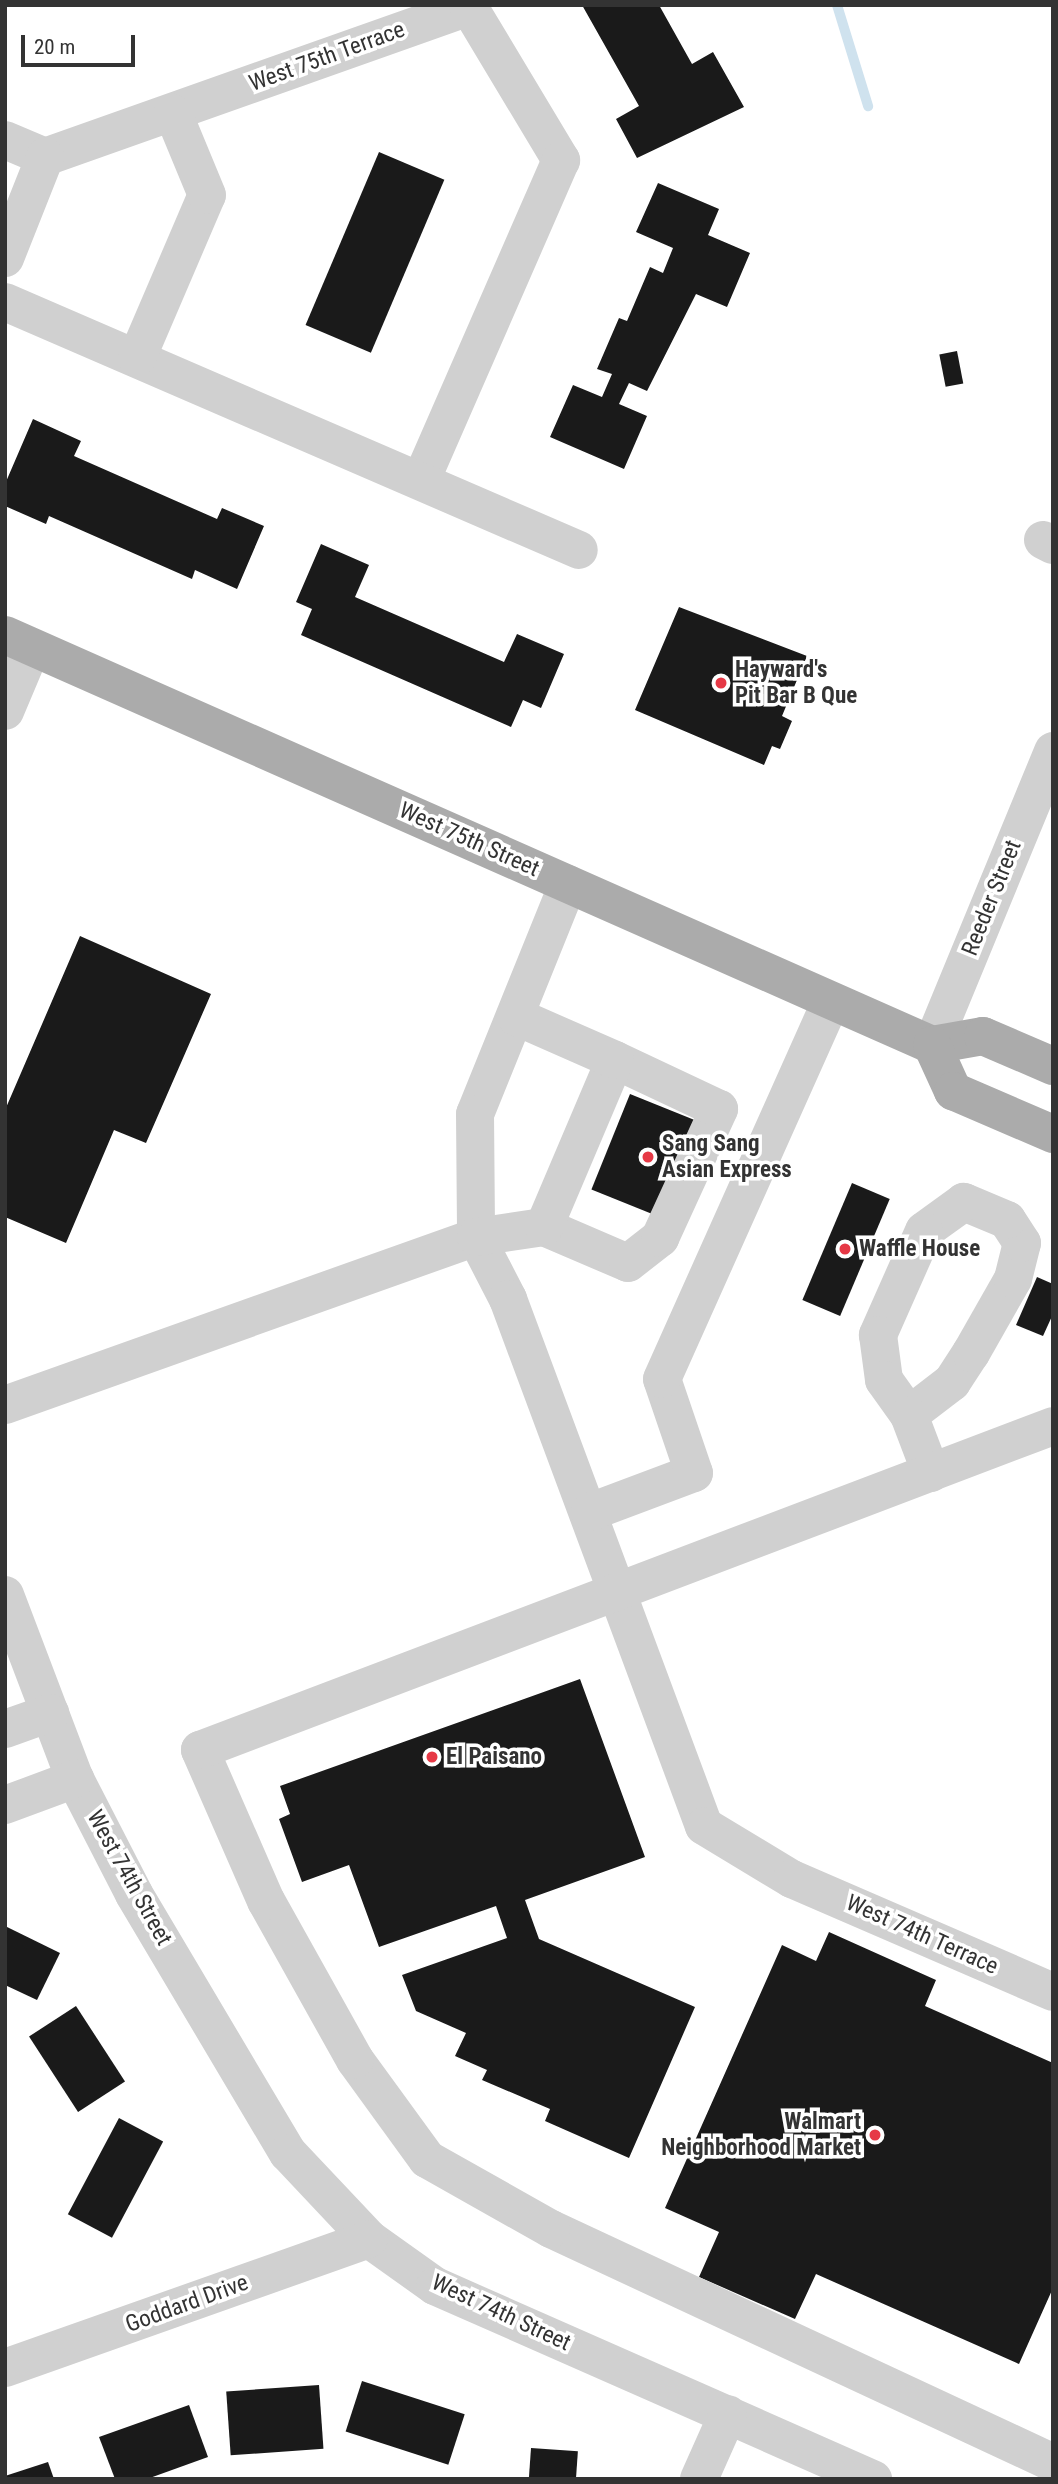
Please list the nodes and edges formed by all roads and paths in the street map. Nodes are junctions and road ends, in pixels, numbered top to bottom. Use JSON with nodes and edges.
{"nodes":[{"id":1,"x":173,"y":113,"type":"junction"},
{"id":2,"x":5,"y":141,"type":"edge"},
{"id":3,"x":46,"y":158,"type":"junction"},
{"id":4,"x":5,"y":258,"type":"edge"},
{"id":5,"x":5,"y":302,"type":"edge"},
{"id":6,"x":137,"y":358,"type":"junction"},
{"id":7,"x":421,"y":480,"type":"junction"},
{"id":8,"x":579,"y":550,"type":"dead end"},
{"id":9,"x":19,"y":641,"type":"edge"},
{"id":10,"x":5,"y":711,"type":"edge"},
{"id":11,"x":1053,"y":751,"type":"edge"},
{"id":12,"x":568,"y":884,"type":"junction"},
{"id":13,"x":831,"y":1001,"type":"junction"},
{"id":14,"x":515,"y":1016,"type":"junction"},
{"id":15,"x":932,"y":1045,"type":"junction"},
{"id":16,"x":615,"y":1060,"type":"junction"},
{"id":17,"x":1053,"y":1066,"type":"edge"},
{"id":18,"x":1053,"y":1135,"type":"edge"},
{"id":19,"x":544,"y":1227,"type":"junction"},
{"id":20,"x":475,"y":1237,"type":"junction"},
{"id":21,"x":5,"y":1405,"type":"edge"},
{"id":22,"x":909,"y":1415,"type":"junction"},
{"id":23,"x":1053,"y":1426,"type":"edge"},
{"id":24,"x":931,"y":1473,"type":"junction"},
{"id":25,"x":590,"y":1512,"type":"junction"},
{"id":26,"x":620,"y":1591,"type":"junction"},
{"id":27,"x":5,"y":1595,"type":"edge"},
{"id":28,"x":50,"y":1713,"type":"junction"},
{"id":29,"x":5,"y":1729,"type":"edge"},
{"id":30,"x":75,"y":1779,"type":"junction"},
{"id":31,"x":5,"y":1805,"type":"edge"},
{"id":32,"x":1053,"y":1992,"type":"edge"},
{"id":33,"x":369,"y":2239,"type":"junction"},
{"id":34,"x":5,"y":2368,"type":"edge"},
{"id":35,"x":728,"y":2414,"type":"junction"},
{"id":36,"x":1046,"y":2462,"type":"edge"},
{"id":37,"x":699,"y":2479,"type":"edge"},
{"id":38,"x":873,"y":2479,"type":"edge"}],
"edges":[{"from":1,"to":3,"type":"street","name":"West 75th Terrace"},
{"from":1,"to":6,"type":"street"},
{"from":1,"to":7,"type":"street","name":"West 75th Terrace"},
{"from":2,"to":3,"type":"street"},
{"from":3,"to":4,"type":"street"},
{"from":5,"to":6,"type":"street"},
{"from":6,"to":7,"type":"street"},
{"from":7,"to":8,"type":"street"},
{"from":9,"to":10,"type":"street"},
{"from":9,"to":12,"type":"main road","name":"West 75th Street"},
{"from":11,"to":15,"type":"street","name":"Reeder Street"},
{"from":12,"to":13,"type":"main road","name":"West 75th Street"},
{"from":12,"to":14,"type":"street"},
{"from":13,"to":15,"type":"main road","name":"West 75th Street"},
{"from":13,"to":25,"type":"street"},
{"from":14,"to":16,"type":"street"},
{"from":14,"to":20,"type":"street"},
{"from":15,"to":17,"type":"main road"},
{"from":15,"to":18,"type":"main road"},
{"from":16,"to":19,"type":"street"},
{"from":16,"to":19,"type":"street"},
{"from":19,"to":20,"type":"street"},
{"from":20,"to":21,"type":"street"},
{"from":20,"to":25,"type":"street","name":"West 74th Terrace"},
{"from":22,"to":22,"type":"street"},
{"from":22,"to":24,"type":"street"},
{"from":23,"to":24,"type":"street"},
{"from":24,"to":26,"type":"street"},
{"from":25,"to":26,"type":"street","name":"West 74th Terrace"},
{"from":26,"to":32,"type":"street","name":"West 74th Terrace"},
{"from":26,"to":36,"type":"street"},
{"from":27,"to":28,"type":"street","name":"West 74th Street"},
{"from":28,"to":29,"type":"street"},
{"from":28,"to":30,"type":"street","name":"West 74th Street"},
{"from":30,"to":31,"type":"street"},
{"from":30,"to":33,"type":"street","name":"West 74th Street"},
{"from":33,"to":34,"type":"street","name":"Goddard Drive"},
{"from":33,"to":35,"type":"street","name":"West 74th Street"},
{"from":35,"to":37,"type":"street"},
{"from":35,"to":38,"type":"street","name":"West 74th Street"}]}
